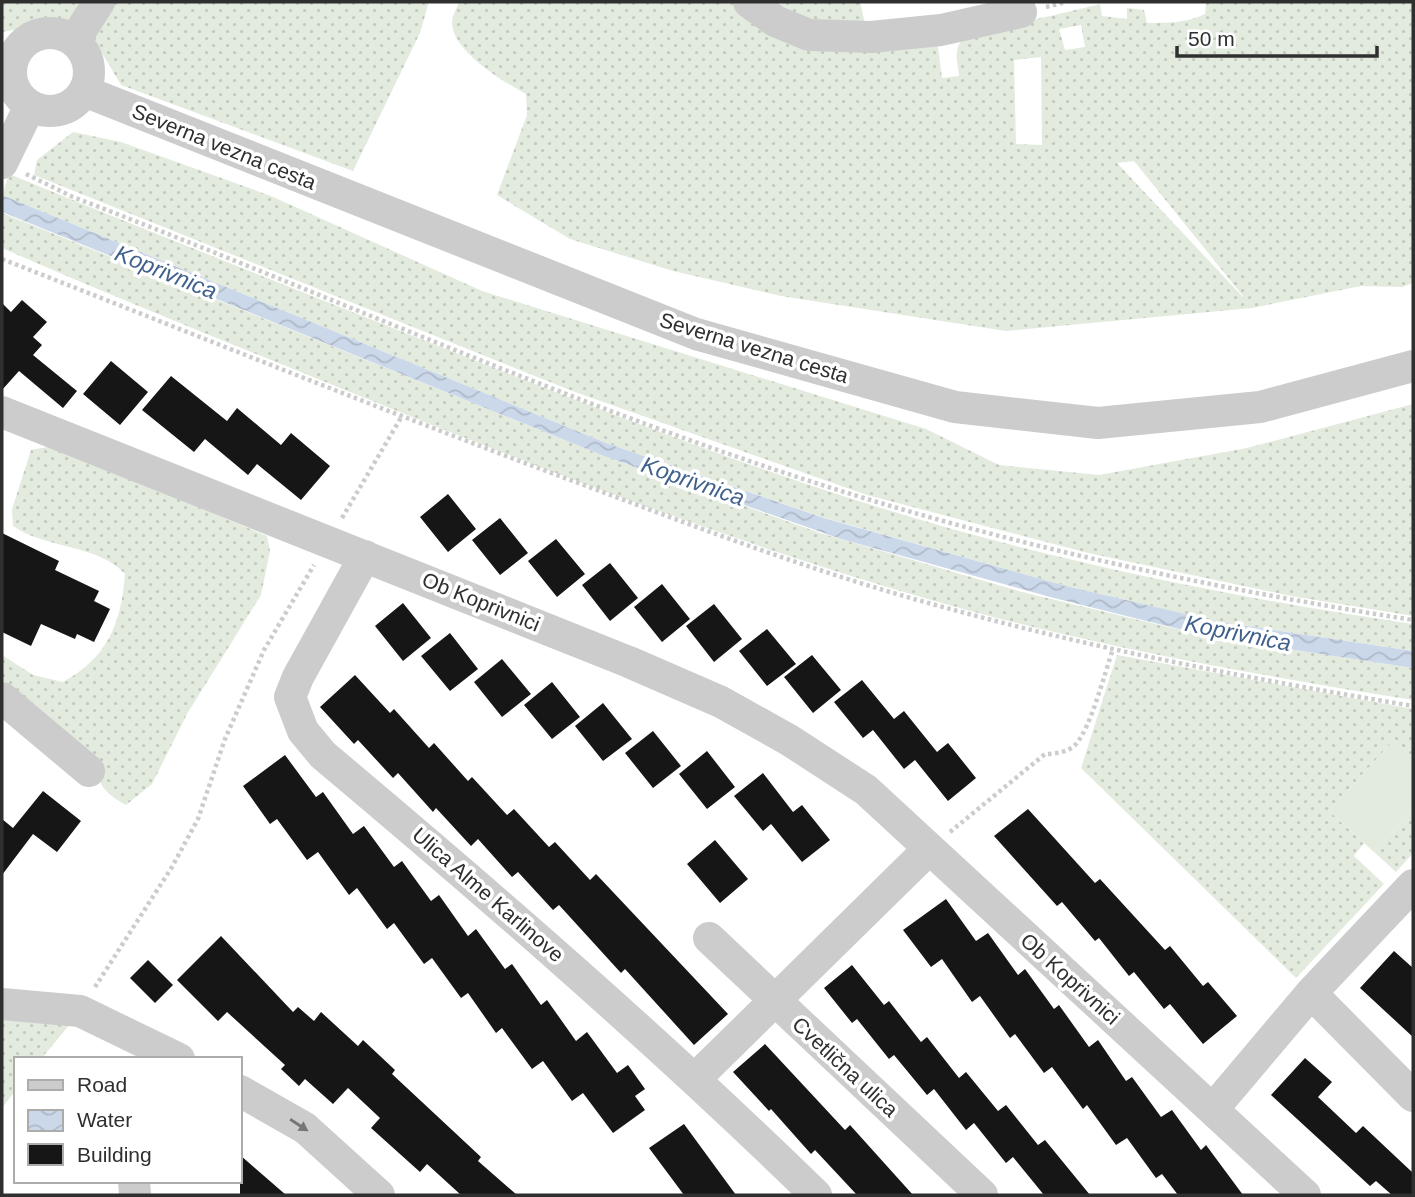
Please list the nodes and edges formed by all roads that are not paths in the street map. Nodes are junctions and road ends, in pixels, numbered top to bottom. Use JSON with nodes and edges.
{"nodes":[{"id":1,"x":99,"y":2,"type":"edge"},
{"id":2,"x":749,"y":2,"type":"edge"},
{"id":3,"x":1021,"y":12,"type":"dead end"},
{"id":4,"x":74,"y":41,"type":"junction"},
{"id":5,"x":7,"y":58,"type":"edge"},
{"id":6,"x":85,"y":91,"type":"junction"},
{"id":7,"x":30,"y":106,"type":"junction"},
{"id":8,"x":8,"y":166,"type":"edge"},
{"id":9,"x":1413,"y":366,"type":"edge"},
{"id":10,"x":2,"y":412,"type":"edge"},
{"id":11,"x":365,"y":556,"type":"junction"},
{"id":12,"x":2,"y":698,"type":"edge"},
{"id":13,"x":89,"y":771,"type":"dead end"},
{"id":14,"x":928,"y":850,"type":"junction"},
{"id":15,"x":1413,"y":885,"type":"edge"},
{"id":16,"x":709,"y":938,"type":"dead end"},
{"id":17,"x":1311,"y":993,"type":"junction"},
{"id":18,"x":776,"y":1002,"type":"junction"},
{"id":19,"x":2,"y":1004,"type":"edge"},
{"id":20,"x":164,"y":1055,"type":"edge"},
{"id":21,"x":696,"y":1078,"type":"junction"},
{"id":22,"x":242,"y":1092,"type":"edge"},
{"id":23,"x":1413,"y":1096,"type":"edge"},
{"id":24,"x":1213,"y":1109,"type":"junction"},
{"id":25,"x":379,"y":1195,"type":"edge"},
{"id":26,"x":816,"y":1195,"type":"edge"},
{"id":27,"x":982,"y":1195,"type":"edge"},
{"id":28,"x":1305,"y":1195,"type":"edge"}],
"edges":[{"from":1,"to":4,"type":"street"},
{"from":2,"to":3,"type":"street"},
{"from":4,"to":5,"type":"street"},
{"from":4,"to":6,"type":"street"},
{"from":5,"to":7,"type":"street"},
{"from":6,"to":7,"type":"street"},
{"from":6,"to":9,"type":"street","name":"Severna vezna cesta"},
{"from":7,"to":8,"type":"street"},
{"from":10,"to":11,"type":"street","name":"Ob Koprivnici"},
{"from":11,"to":14,"type":"street","name":"Ob Koprivnici"},
{"from":11,"to":21,"type":"street","name":"Ulica Alme Karlinove"},
{"from":12,"to":13,"type":"street"},
{"from":14,"to":18,"type":"street"},
{"from":14,"to":24,"type":"street","name":"Ob Koprivnici"},
{"from":15,"to":17,"type":"street"},
{"from":16,"to":18,"type":"street","name":"Cvetlična ulica"},
{"from":17,"to":23,"type":"street"},
{"from":17,"to":24,"type":"street"},
{"from":18,"to":21,"type":"street"},
{"from":18,"to":27,"type":"street","name":"Cvetlična ulica"},
{"from":19,"to":20,"type":"street"},
{"from":21,"to":26,"type":"street","name":"Ulica Alme Karlinove"},
{"from":22,"to":25,"type":"street","one_way":true},
{"from":24,"to":28,"type":"street","name":"Ob Koprivnici"}]}
